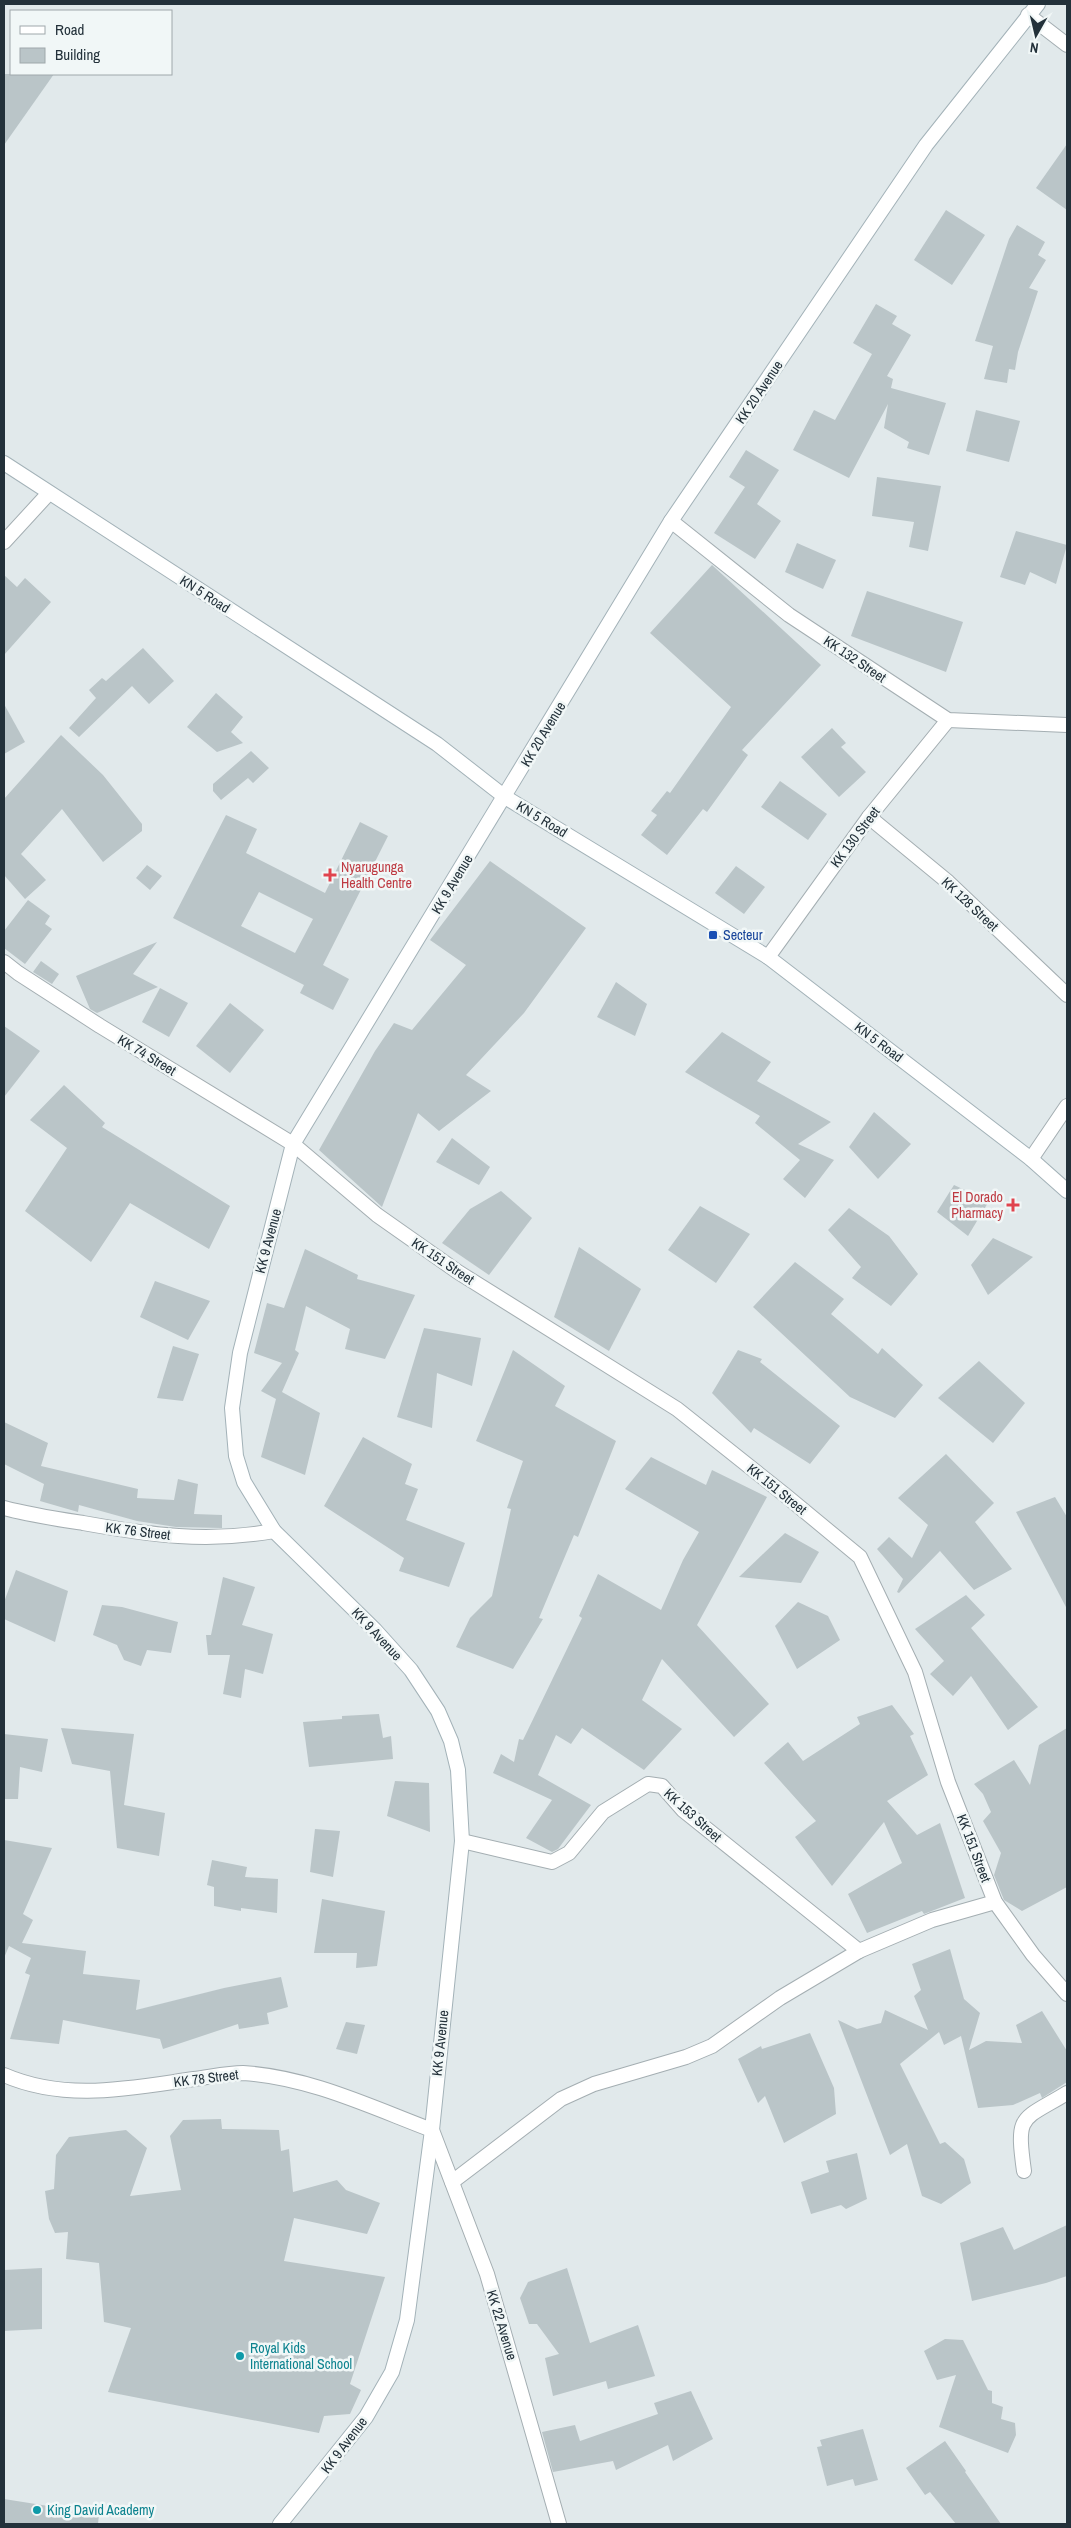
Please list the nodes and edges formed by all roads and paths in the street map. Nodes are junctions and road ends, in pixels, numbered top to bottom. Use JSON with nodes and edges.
{"nodes":[{"id":1,"x":1038,"y":4,"type":"edge"},
{"id":2,"x":1028,"y":14,"type":"junction"},
{"id":3,"x":1067,"y":45,"type":"edge"},
{"id":4,"x":4,"y":463,"type":"edge"},
{"id":5,"x":49,"y":493,"type":"junction"},
{"id":6,"x":671,"y":521,"type":"junction"},
{"id":7,"x":4,"y":542,"type":"edge"},
{"id":8,"x":948,"y":720,"type":"junction"},
{"id":9,"x":1067,"y":725,"type":"edge"},
{"id":10,"x":505,"y":797,"type":"junction"},
{"id":11,"x":869,"y":817,"type":"junction"},
{"id":12,"x":768,"y":957,"type":"junction"},
{"id":13,"x":4,"y":962,"type":"edge"},
{"id":14,"x":1067,"y":995,"type":"edge"},
{"id":15,"x":1067,"y":1106,"type":"edge"},
{"id":16,"x":293,"y":1144,"type":"junction"},
{"id":17,"x":1031,"y":1159,"type":"junction"},
{"id":18,"x":1067,"y":1191,"type":"edge"},
{"id":19,"x":4,"y":1508,"type":"edge"},
{"id":20,"x":274,"y":1531,"type":"junction"},
{"id":21,"x":462,"y":1840,"type":"junction"},
{"id":22,"x":995,"y":1902,"type":"junction"},
{"id":23,"x":859,"y":1951,"type":"junction"},
{"id":24,"x":1067,"y":1994,"type":"edge"},
{"id":25,"x":4,"y":2075,"type":"edge"},
{"id":26,"x":1067,"y":2093,"type":"edge"},
{"id":27,"x":432,"y":2130,"type":"junction"},
{"id":28,"x":1024,"y":2171,"type":"dead end"},
{"id":29,"x":452,"y":2182,"type":"junction"},
{"id":30,"x":280,"y":2524,"type":"edge"},
{"id":31,"x":559,"y":2524,"type":"edge"}],
"edges":[{"from":1,"to":2,"type":"street","name":"KK 20 Avenue"},
{"from":2,"to":3,"type":"street"},
{"from":2,"to":6,"type":"street","name":"KK 20 Avenue"},
{"from":4,"to":5,"type":"street","name":"KN 5 Road"},
{"from":5,"to":7,"type":"street"},
{"from":5,"to":10,"type":"street","name":"KN 5 Road"},
{"from":6,"to":8,"type":"street","name":"KK 132 Street"},
{"from":6,"to":10,"type":"street","name":"KK 20 Avenue"},
{"from":8,"to":9,"type":"street"},
{"from":8,"to":11,"type":"street","name":"KK 130 Street"},
{"from":10,"to":12,"type":"street","name":"KN 5 Road"},
{"from":10,"to":16,"type":"street","name":"KK 9 Avenue"},
{"from":11,"to":12,"type":"street","name":"KK 130 Street"},
{"from":11,"to":14,"type":"street","name":"KK 128 Street"},
{"from":12,"to":17,"type":"street","name":"KN 5 Road"},
{"from":13,"to":16,"type":"street","name":"KK 74 Street"},
{"from":15,"to":17,"type":"street"},
{"from":16,"to":20,"type":"street","name":"KK 9 Avenue"},
{"from":16,"to":22,"type":"street","name":"KK 151 Street"},
{"from":17,"to":18,"type":"street","name":"KN 5 Road"},
{"from":19,"to":20,"type":"street","name":"KK 76 Street"},
{"from":20,"to":21,"type":"street","name":"KK 9 Avenue"},
{"from":21,"to":23,"type":"street","name":"KK 153 Street"},
{"from":21,"to":27,"type":"street","name":"KK 9 Avenue"},
{"from":22,"to":23,"type":"street"},
{"from":22,"to":24,"type":"street","name":"KK 151 Street"},
{"from":23,"to":29,"type":"street"},
{"from":25,"to":27,"type":"street","name":"KK 78 Street"},
{"from":26,"to":28,"type":"street"},
{"from":27,"to":29,"type":"street","name":"KK 22 Avenue"},
{"from":27,"to":30,"type":"street","name":"KK 9 Avenue"},
{"from":29,"to":31,"type":"street","name":"KK 22 Avenue"}]}
